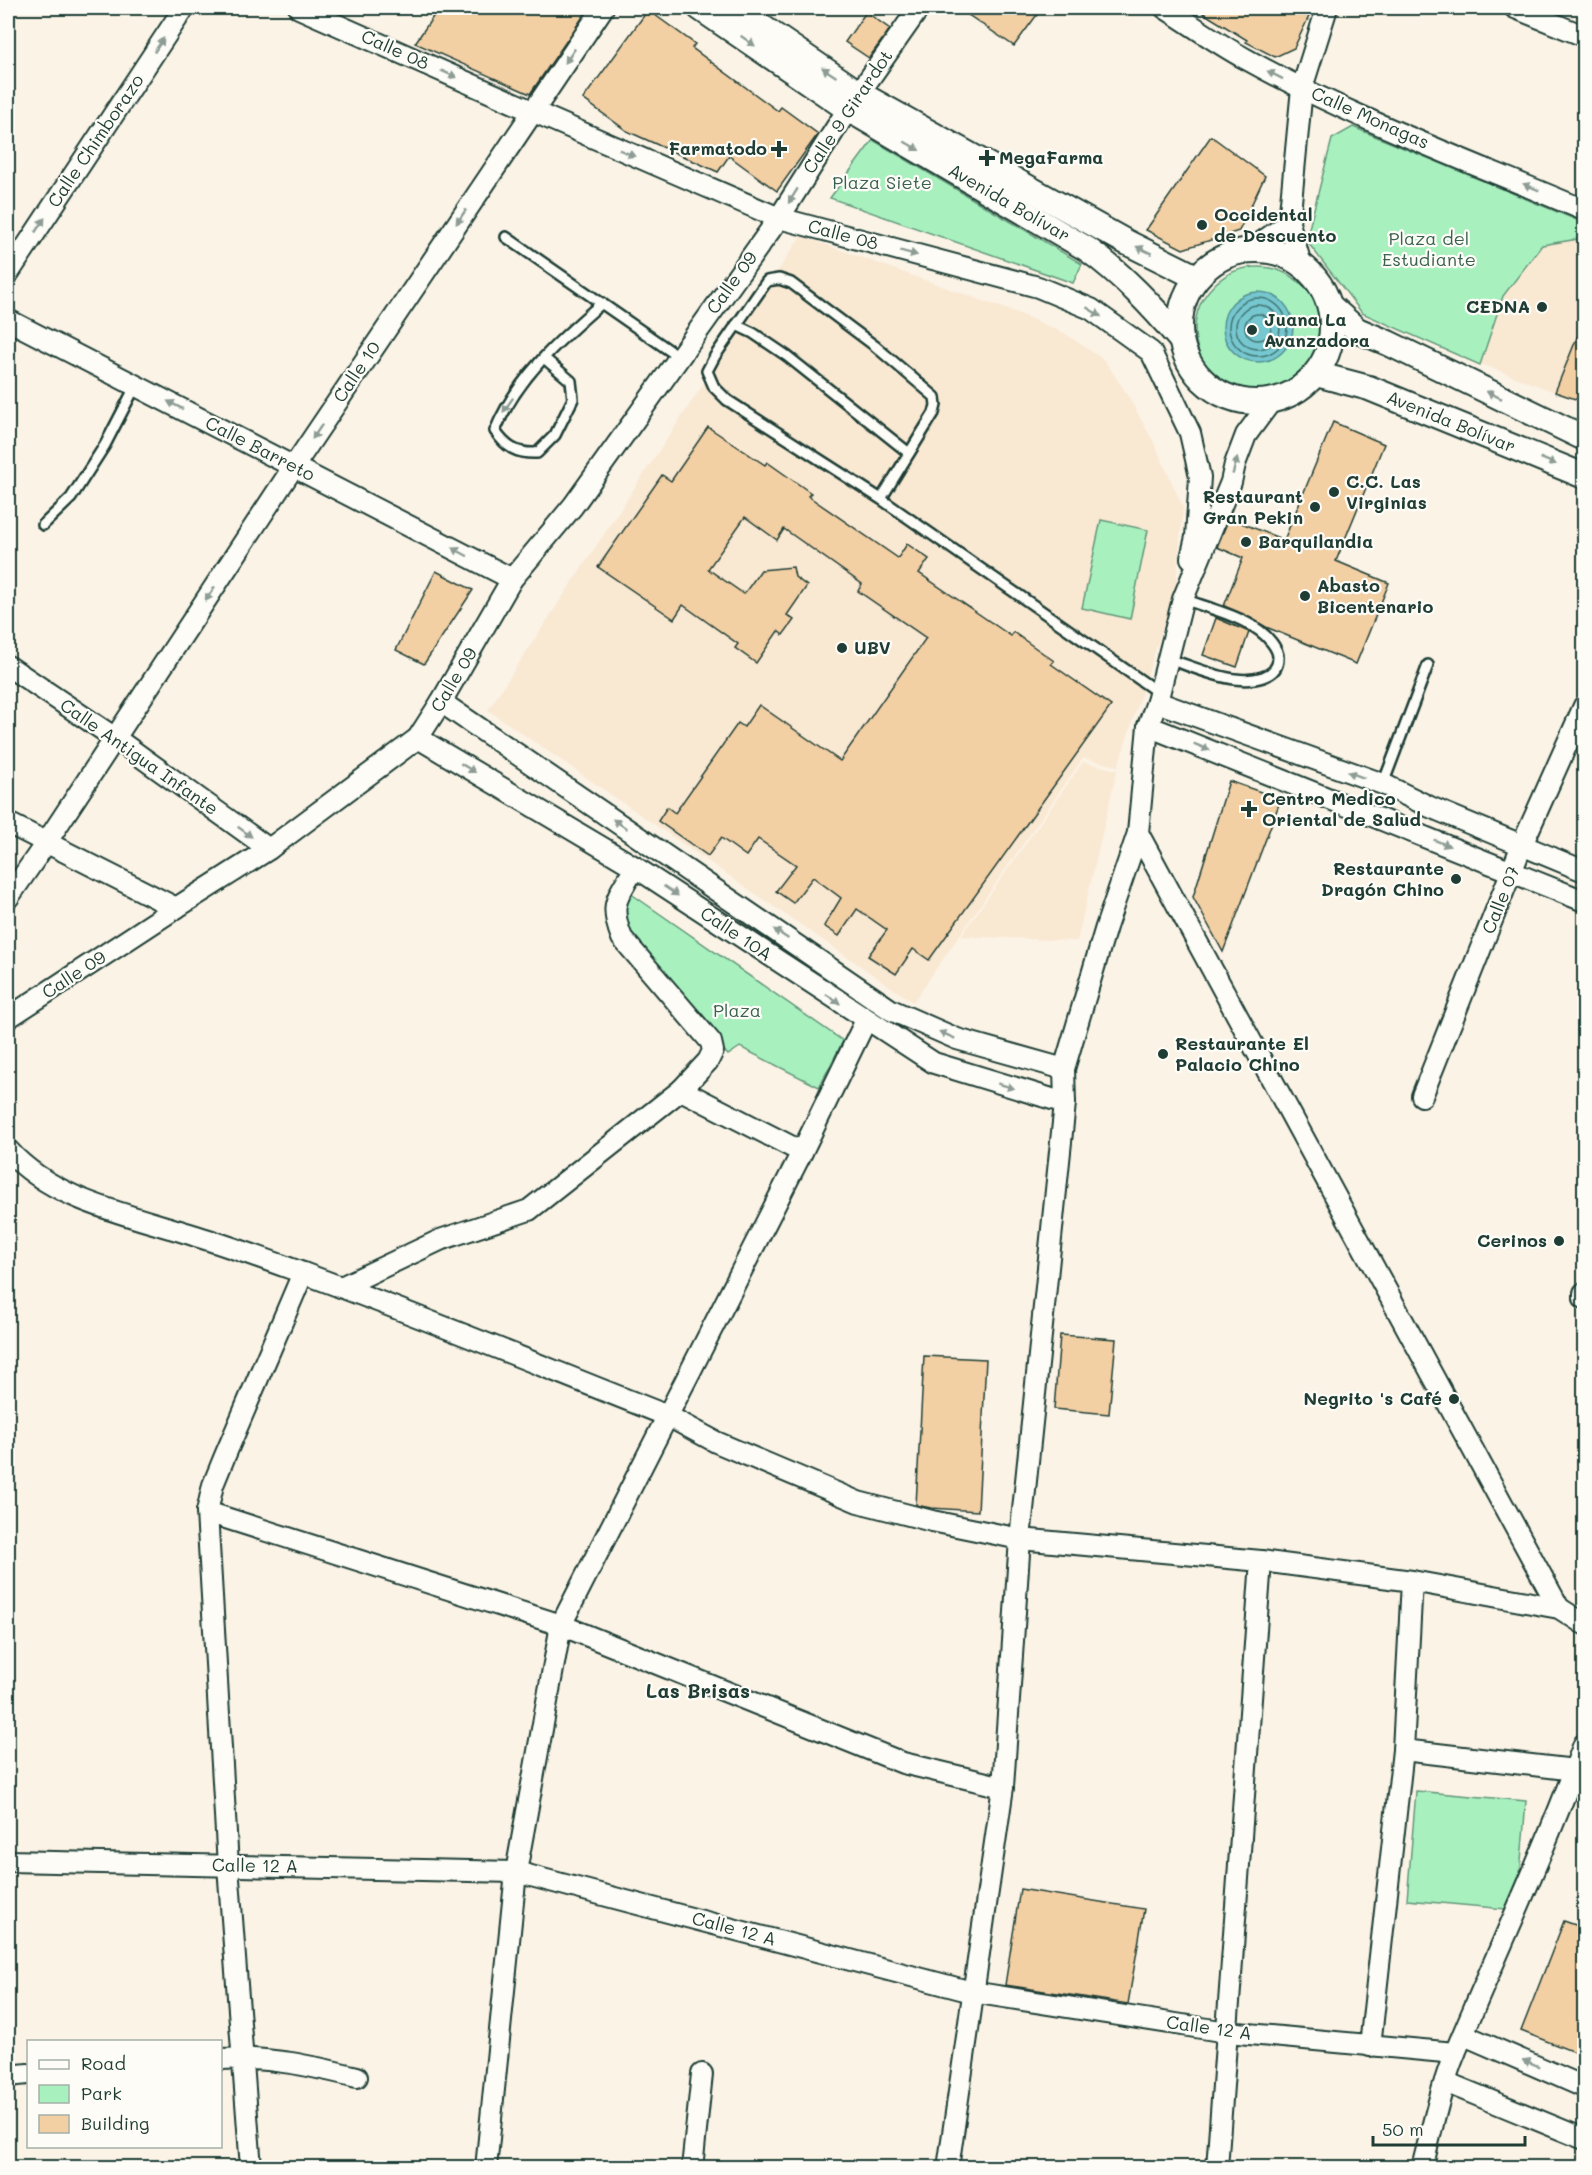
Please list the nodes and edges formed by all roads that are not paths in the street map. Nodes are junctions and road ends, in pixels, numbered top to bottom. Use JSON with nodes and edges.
{"nodes":[{"id":1,"x":184,"y":8,"type":"edge"},
{"id":2,"x":299,"y":8,"type":"edge"},
{"id":3,"x":603,"y":8,"type":"edge"},
{"id":4,"x":700,"y":8,"type":"edge"},
{"id":5,"x":734,"y":8,"type":"edge"},
{"id":6,"x":919,"y":8,"type":"edge"},
{"id":7,"x":1165,"y":8,"type":"edge"},
{"id":8,"x":1327,"y":8,"type":"edge"},
{"id":9,"x":1515,"y":8,"type":"edge"},
{"id":10,"x":1584,"y":36,"type":"edge"},
{"id":11,"x":1302,"y":88,"type":"junction"},
{"id":12,"x":854,"y":101,"type":"junction"},
{"id":13,"x":532,"y":111,"type":"junction"},
{"id":14,"x":1584,"y":210,"type":"edge"},
{"id":15,"x":779,"y":218,"type":"junction"},
{"id":16,"x":1289,"y":223,"type":"junction"},
{"id":17,"x":506,"y":237,"type":"dead end"},
{"id":18,"x":1252,"y":249,"type":"junction"},
{"id":19,"x":1301,"y":264,"type":"junction"},
{"id":20,"x":8,"y":273,"type":"edge"},
{"id":21,"x":1196,"y":277,"type":"junction"},
{"id":22,"x":602,"y":303,"type":"junction"},
{"id":23,"x":1331,"y":308,"type":"junction"},
{"id":24,"x":8,"y":320,"type":"edge"},
{"id":25,"x":736,"y":325,"type":"junction"},
{"id":26,"x":1181,"y":340,"type":"junction"},
{"id":27,"x":679,"y":357,"type":"junction"},
{"id":28,"x":544,"y":358,"type":"junction"},
{"id":29,"x":1316,"y":374,"type":"junction"},
{"id":30,"x":136,"y":385,"type":"junction"},
{"id":31,"x":1272,"y":400,"type":"junction"},
{"id":32,"x":1584,"y":438,"type":"edge"},
{"id":33,"x":909,"y":453,"type":"junction"},
{"id":34,"x":294,"y":466,"type":"junction"},
{"id":35,"x":1584,"y":476,"type":"edge"},
{"id":36,"x":881,"y":499,"type":"junction"},
{"id":37,"x":43,"y":525,"type":"dead end"},
{"id":38,"x":512,"y":579,"type":"junction"},
{"id":39,"x":1183,"y":598,"type":"junction"},
{"id":40,"x":1168,"y":659,"type":"junction"},
{"id":41,"x":1428,"y":665,"type":"dead end"},
{"id":42,"x":8,"y":666,"type":"edge"},
{"id":43,"x":1158,"y":698,"type":"junction"},
{"id":44,"x":441,"y":702,"type":"junction"},
{"id":45,"x":1584,"y":706,"type":"edge"},
{"id":46,"x":1148,"y":726,"type":"junction"},
{"id":47,"x":115,"y":738,"type":"junction"},
{"id":48,"x":418,"y":738,"type":"junction"},
{"id":49,"x":1383,"y":784,"type":"junction"},
{"id":50,"x":8,"y":823,"type":"edge"},
{"id":51,"x":1138,"y":833,"type":"junction"},
{"id":52,"x":46,"y":843,"type":"junction"},
{"id":53,"x":1522,"y":845,"type":"junction"},
{"id":54,"x":269,"y":849,"type":"junction"},
{"id":55,"x":635,"y":867,"type":"junction"},
{"id":56,"x":1512,"y":871,"type":"junction"},
{"id":57,"x":1584,"y":871,"type":"edge"},
{"id":58,"x":8,"y":898,"type":"edge"},
{"id":59,"x":1584,"y":902,"type":"edge"},
{"id":60,"x":176,"y":908,"type":"junction"},
{"id":61,"x":8,"y":1018,"type":"edge"},
{"id":62,"x":866,"y":1020,"type":"junction"},
{"id":63,"x":1064,"y":1069,"type":"junction"},
{"id":64,"x":681,"y":1090,"type":"junction"},
{"id":65,"x":1422,"y":1096,"type":"dead end"},
{"id":66,"x":1065,"y":1103,"type":"junction"},
{"id":67,"x":8,"y":1150,"type":"edge"},
{"id":68,"x":802,"y":1152,"type":"junction"},
{"id":69,"x":303,"y":1273,"type":"junction"},
{"id":70,"x":341,"y":1287,"type":"junction"},
{"id":71,"x":1584,"y":1293,"type":"edge"},
{"id":72,"x":1584,"y":1298,"type":"edge"},
{"id":73,"x":668,"y":1416,"type":"junction"},
{"id":74,"x":207,"y":1512,"type":"junction"},
{"id":75,"x":1020,"y":1539,"type":"junction"},
{"id":76,"x":1261,"y":1561,"type":"junction"},
{"id":77,"x":1412,"y":1581,"type":"junction"},
{"id":78,"x":1559,"y":1608,"type":"junction"},
{"id":79,"x":1584,"y":1624,"type":"edge"},
{"id":80,"x":561,"y":1625,"type":"junction"},
{"id":81,"x":1584,"y":1744,"type":"edge"},
{"id":82,"x":1403,"y":1750,"type":"junction"},
{"id":83,"x":1575,"y":1770,"type":"junction"},
{"id":84,"x":1003,"y":1787,"type":"junction"},
{"id":85,"x":8,"y":1861,"type":"edge"},
{"id":86,"x":228,"y":1866,"type":"junction"},
{"id":87,"x":516,"y":1872,"type":"junction"},
{"id":88,"x":972,"y":1992,"type":"junction"},
{"id":89,"x":1227,"y":2032,"type":"junction"},
{"id":90,"x":1464,"y":2035,"type":"junction"},
{"id":91,"x":1370,"y":2046,"type":"junction"},
{"id":92,"x":1455,"y":2054,"type":"junction"},
{"id":93,"x":244,"y":2057,"type":"junction"},
{"id":94,"x":222,"y":2059,"type":"edge"},
{"id":95,"x":27,"y":2074,"type":"edge"},
{"id":96,"x":702,"y":2074,"type":"dead end"},
{"id":97,"x":8,"y":2076,"type":"edge"},
{"id":98,"x":357,"y":2077,"type":"dead end"},
{"id":99,"x":1445,"y":2082,"type":"junction"},
{"id":100,"x":1584,"y":2087,"type":"edge"},
{"id":101,"x":1584,"y":2139,"type":"edge"},
{"id":102,"x":251,"y":2168,"type":"edge"},
{"id":103,"x":486,"y":2168,"type":"edge"},
{"id":104,"x":692,"y":2168,"type":"edge"},
{"id":105,"x":948,"y":2168,"type":"edge"},
{"id":106,"x":1217,"y":2168,"type":"edge"},
{"id":107,"x":1422,"y":2168,"type":"edge"}],
"edges":[{"from":20,"to":1,"type":"street","name":"Calle Chimborazo","one_way":true},
{"from":2,"to":13,"type":"street","name":"Calle 08","one_way":true},
{"from":3,"to":13,"type":"street","name":"Calle 10","one_way":true},
{"from":4,"to":12,"type":"street","name":"Avenida Bolívar","one_way":true},
{"from":12,"to":5,"type":"street","name":"Avenida Bolívar","one_way":true},
{"from":6,"to":12,"type":"street","name":"Calle 9 Girardot"},
{"from":11,"to":7,"type":"street","name":"Calle Monagas","one_way":true},
{"from":8,"to":11,"type":"street"},
{"from":9,"to":10,"type":"street"},
{"from":14,"to":11,"type":"street","name":"Calle Monagas","one_way":true},
{"from":11,"to":16,"type":"street"},
{"from":12,"to":15,"type":"street","name":"Calle 9 Girardot","one_way":true},
{"from":21,"to":12,"type":"street","name":"Avenida Bolívar","one_way":true},
{"from":12,"to":26,"type":"street","name":"Avenida Bolívar","one_way":true},
{"from":13,"to":15,"type":"street","name":"Calle 08","one_way":true},
{"from":13,"to":34,"type":"street","name":"Calle 10","one_way":true},
{"from":15,"to":27,"type":"street","name":"Calle 09"},
{"from":15,"to":39,"type":"street","name":"Calle 08","one_way":true},
{"from":16,"to":18,"type":"street"},
{"from":16,"to":19,"type":"street"},
{"from":17,"to":22,"type":"lane"},
{"from":18,"to":19,"type":"street"},
{"from":18,"to":21,"type":"street"},
{"from":19,"to":23,"type":"street"},
{"from":21,"to":26,"type":"street"},
{"from":22,"to":27,"type":"lane"},
{"from":22,"to":28,"type":"lane"},
{"from":23,"to":29,"type":"street"},
{"from":32,"to":23,"type":"street","one_way":true},
{"from":24,"to":30,"type":"street","name":"Calle Barreto"},
{"from":25,"to":33,"type":"lane"},
{"from":25,"to":33,"type":"lane"},
{"from":25,"to":36,"type":"lane"},
{"from":26,"to":31,"type":"street"},
{"from":27,"to":38,"type":"street","name":"Calle 09"},
{"from":28,"to":28,"type":"lane","one_way":true},
{"from":29,"to":31,"type":"street"},
{"from":29,"to":35,"type":"street","name":"Avenida Bolívar","one_way":true},
{"from":34,"to":30,"type":"street","name":"Calle Barreto","one_way":true},
{"from":30,"to":37,"type":"lane"},
{"from":39,"to":31,"type":"street","one_way":true},
{"from":33,"to":36,"type":"lane"},
{"from":38,"to":34,"type":"street","name":"Calle Barreto","one_way":true},
{"from":34,"to":47,"type":"street","name":"Calle 10","one_way":true},
{"from":36,"to":43,"type":"lane"},
{"from":38,"to":44,"type":"street","name":"Calle 09"},
{"from":39,"to":40,"type":"street"},
{"from":39,"to":40,"type":"lane"},
{"from":40,"to":43,"type":"street"},
{"from":41,"to":49,"type":"lane"},
{"from":42,"to":47,"type":"street","name":"Calle Antigua Infante"},
{"from":43,"to":46,"type":"street"},
{"from":49,"to":43,"type":"street","one_way":true},
{"from":44,"to":48,"type":"street","name":"Calle 09"},
{"from":63,"to":44,"type":"street","name":"Calle 10A","one_way":true},
{"from":45,"to":53,"type":"street","name":"Calle 07"},
{"from":46,"to":51,"type":"street"},
{"from":46,"to":56,"type":"street","one_way":true},
{"from":47,"to":52,"type":"street","name":"Calle 10"},
{"from":47,"to":54,"type":"street","name":"Calle Antigua Infante","one_way":true},
{"from":48,"to":54,"type":"street","name":"Calle 09"},
{"from":48,"to":55,"type":"street","name":"Calle 10A","one_way":true},
{"from":49,"to":53,"type":"street"},
{"from":50,"to":52,"type":"street"},
{"from":51,"to":63,"type":"street"},
{"from":51,"to":78,"type":"street"},
{"from":52,"to":58,"type":"street","name":"Calle 10"},
{"from":52,"to":60,"type":"street"},
{"from":53,"to":56,"type":"street","name":"Calle 07"},
{"from":53,"to":57,"type":"street"},
{"from":54,"to":60,"type":"street","name":"Calle 09"},
{"from":55,"to":62,"type":"street","name":"Calle 10A","one_way":true},
{"from":55,"to":64,"type":"street"},
{"from":56,"to":59,"type":"street"},
{"from":56,"to":65,"type":"street","name":"Calle 07"},
{"from":60,"to":61,"type":"street","name":"Calle 09"},
{"from":62,"to":66,"type":"street","name":"Calle 10A","one_way":true},
{"from":62,"to":68,"type":"street"},
{"from":63,"to":66,"type":"street"},
{"from":64,"to":68,"type":"street"},
{"from":64,"to":70,"type":"street"},
{"from":66,"to":75,"type":"street"},
{"from":67,"to":69,"type":"street"},
{"from":68,"to":73,"type":"street"},
{"from":69,"to":70,"type":"street"},
{"from":69,"to":74,"type":"street"},
{"from":70,"to":73,"type":"street"},
{"from":71,"to":72,"type":"street"},
{"from":73,"to":75,"type":"street"},
{"from":73,"to":80,"type":"street"},
{"from":74,"to":80,"type":"street"},
{"from":74,"to":86,"type":"street"},
{"from":75,"to":76,"type":"street"},
{"from":75,"to":84,"type":"street"},
{"from":76,"to":77,"type":"street"},
{"from":76,"to":89,"type":"street"},
{"from":77,"to":78,"type":"street"},
{"from":77,"to":82,"type":"street"},
{"from":78,"to":79,"type":"street"},
{"from":80,"to":84,"type":"street"},
{"from":80,"to":87,"type":"street"},
{"from":81,"to":83,"type":"street"},
{"from":82,"to":83,"type":"street"},
{"from":82,"to":91,"type":"street"},
{"from":83,"to":90,"type":"street"},
{"from":84,"to":88,"type":"street"},
{"from":85,"to":86,"type":"street","name":"Calle 12 A"},
{"from":86,"to":87,"type":"street","name":"Calle 12 A"},
{"from":86,"to":93,"type":"street"},
{"from":87,"to":88,"type":"street","name":"Calle 12 A"},
{"from":87,"to":103,"type":"street"},
{"from":88,"to":89,"type":"street","name":"Calle 12 A"},
{"from":88,"to":105,"type":"street"},
{"from":89,"to":91,"type":"street","name":"Calle 12 A"},
{"from":89,"to":106,"type":"street"},
{"from":90,"to":92,"type":"street"},
{"from":100,"to":90,"type":"street","one_way":true},
{"from":91,"to":92,"type":"street","name":"Calle 12 A"},
{"from":92,"to":99,"type":"street"},
{"from":93,"to":94,"type":"street"},
{"from":93,"to":98,"type":"street"},
{"from":93,"to":102,"type":"street"},
{"from":95,"to":97,"type":"street"},
{"from":96,"to":104,"type":"street"},
{"from":99,"to":101,"type":"street"},
{"from":99,"to":107,"type":"street"}]}
